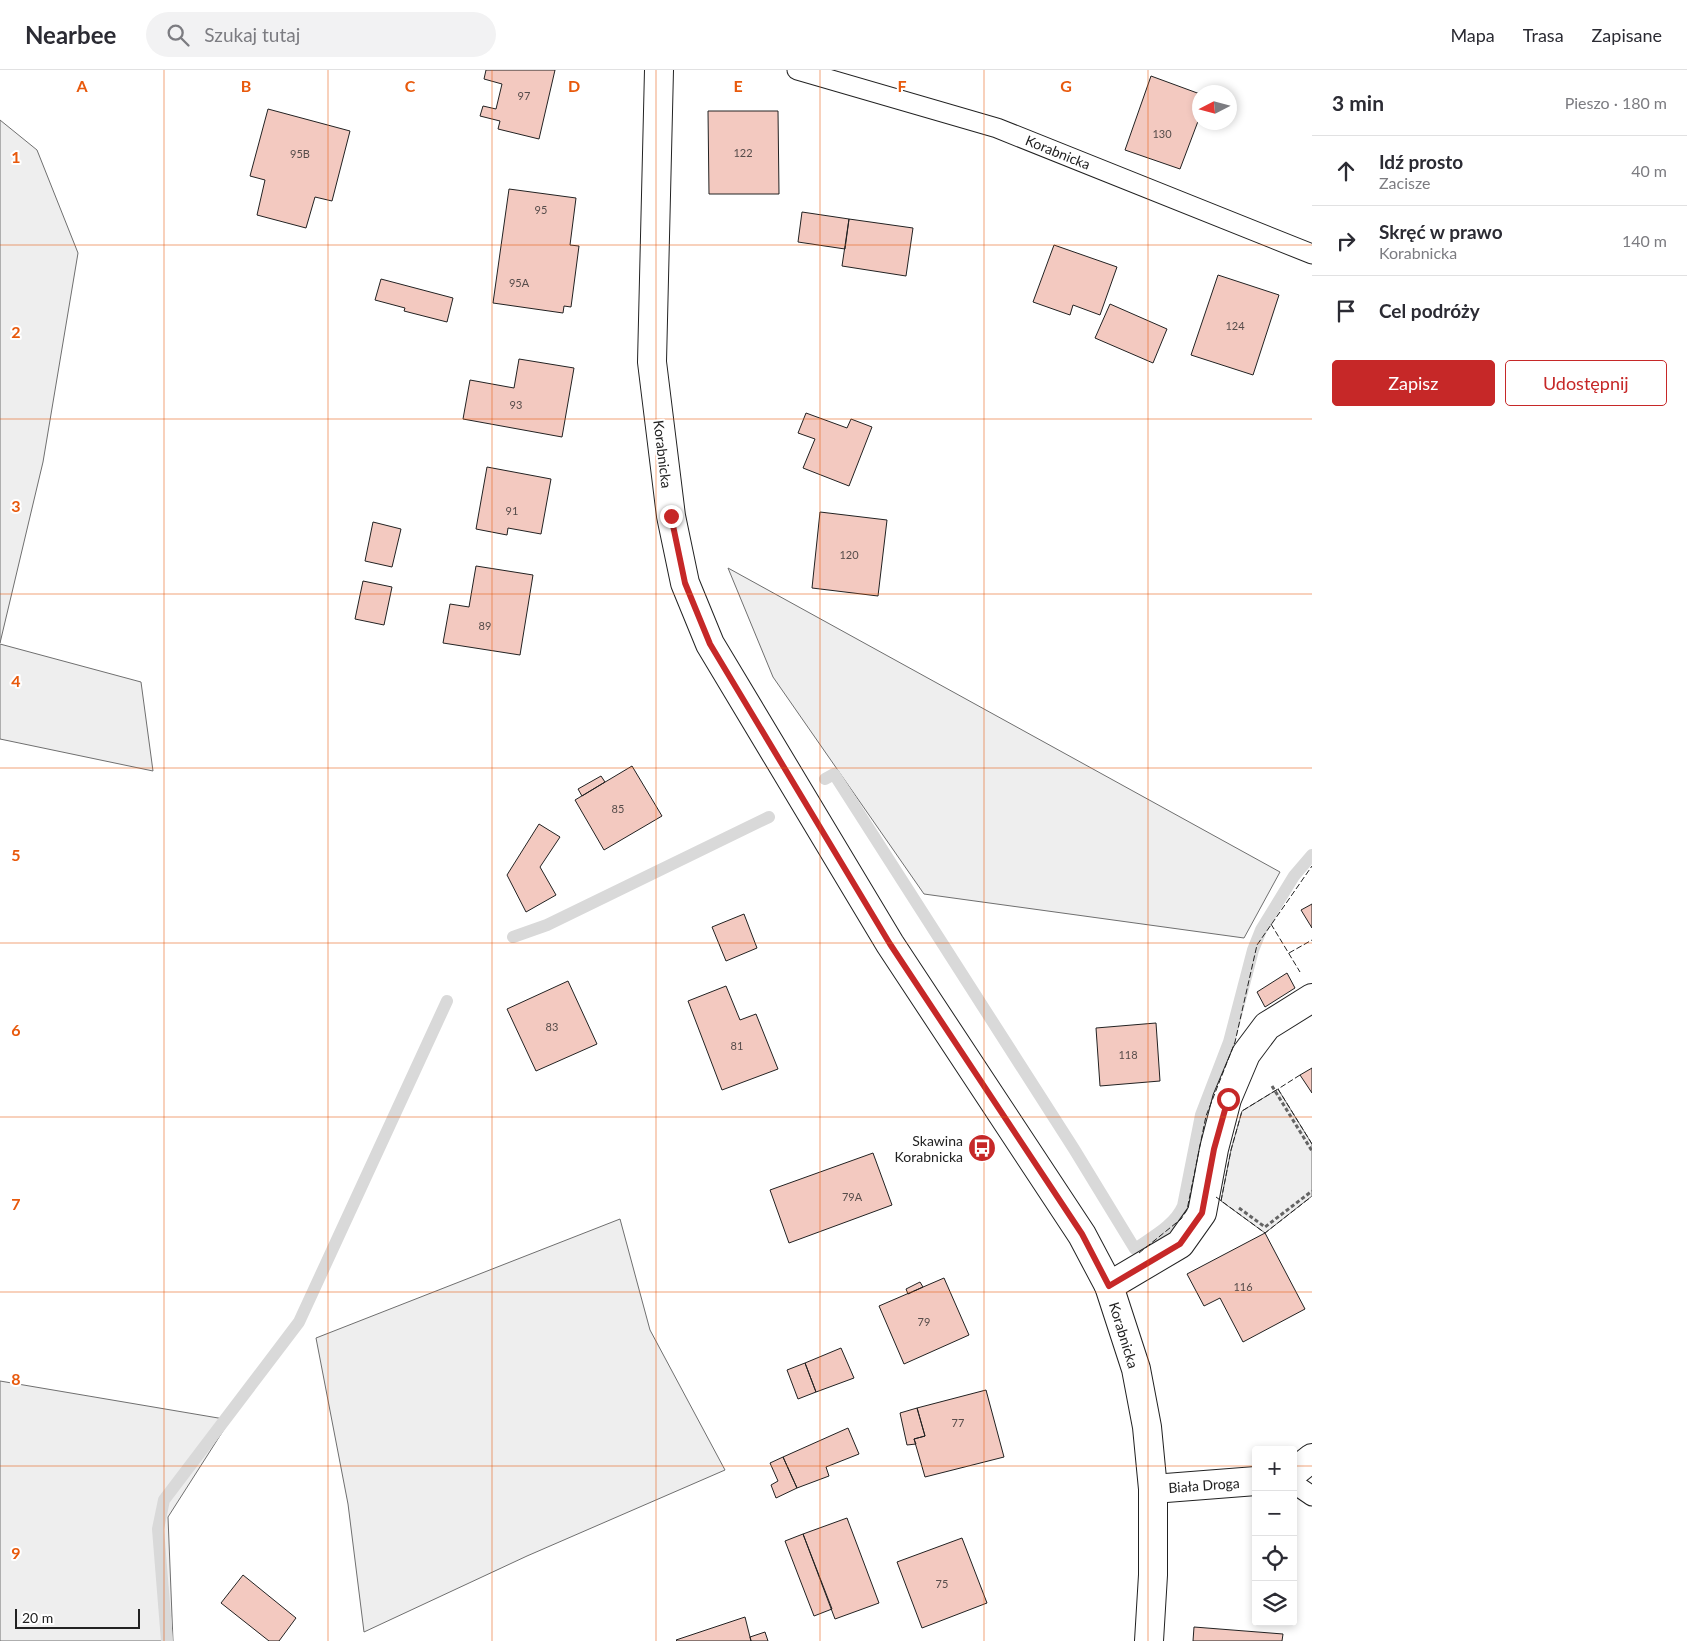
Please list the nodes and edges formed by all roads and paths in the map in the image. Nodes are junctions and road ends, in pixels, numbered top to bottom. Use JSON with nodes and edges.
{"nodes":[{"id":1,"x":659,"y":70,"type":"edge"},
{"id":2,"x":797,"y":70,"type":"edge"},
{"id":3,"x":1312,"y":254,"type":"edge"},
{"id":4,"x":1312,"y":998,"type":"edge"},
{"id":5,"x":1250,"y":1048,"type":"junction"},
{"id":6,"x":1312,"y":1151,"type":"edge"},
{"id":7,"x":1312,"y":1191,"type":"edge"},
{"id":8,"x":1236,"y":1205,"type":"dead end"},
{"id":9,"x":1109,"y":1286,"type":"junction"},
{"id":10,"x":1312,"y":1458,"type":"edge"},
{"id":11,"x":1297,"y":1470,"type":"edge"},
{"id":12,"x":1252,"y":1481,"type":"edge"},
{"id":13,"x":1297,"y":1487,"type":"edge"},
{"id":14,"x":1153,"y":1489,"type":"junction"},
{"id":15,"x":1312,"y":1496,"type":"edge"},
{"id":16,"x":1149,"y":1641,"type":"edge"}],
"edges":[{"from":1,"to":9,"type":"street","name":"Korabnicka"},
{"from":2,"to":3,"type":"lane","name":"Korabnicka"},
{"from":4,"to":5,"type":"street"},
{"from":5,"to":6,"type":"path"},
{"from":5,"to":9,"type":"street"},
{"from":7,"to":8,"type":"path"},
{"from":9,"to":14,"type":"street","name":"Korabnicka"},
{"from":10,"to":11,"type":"street"},
{"from":12,"to":14,"type":"street","name":"Biała Droga"},
{"from":13,"to":15,"type":"lane"},
{"from":14,"to":16,"type":"street","name":"Korabnicka"}]}
